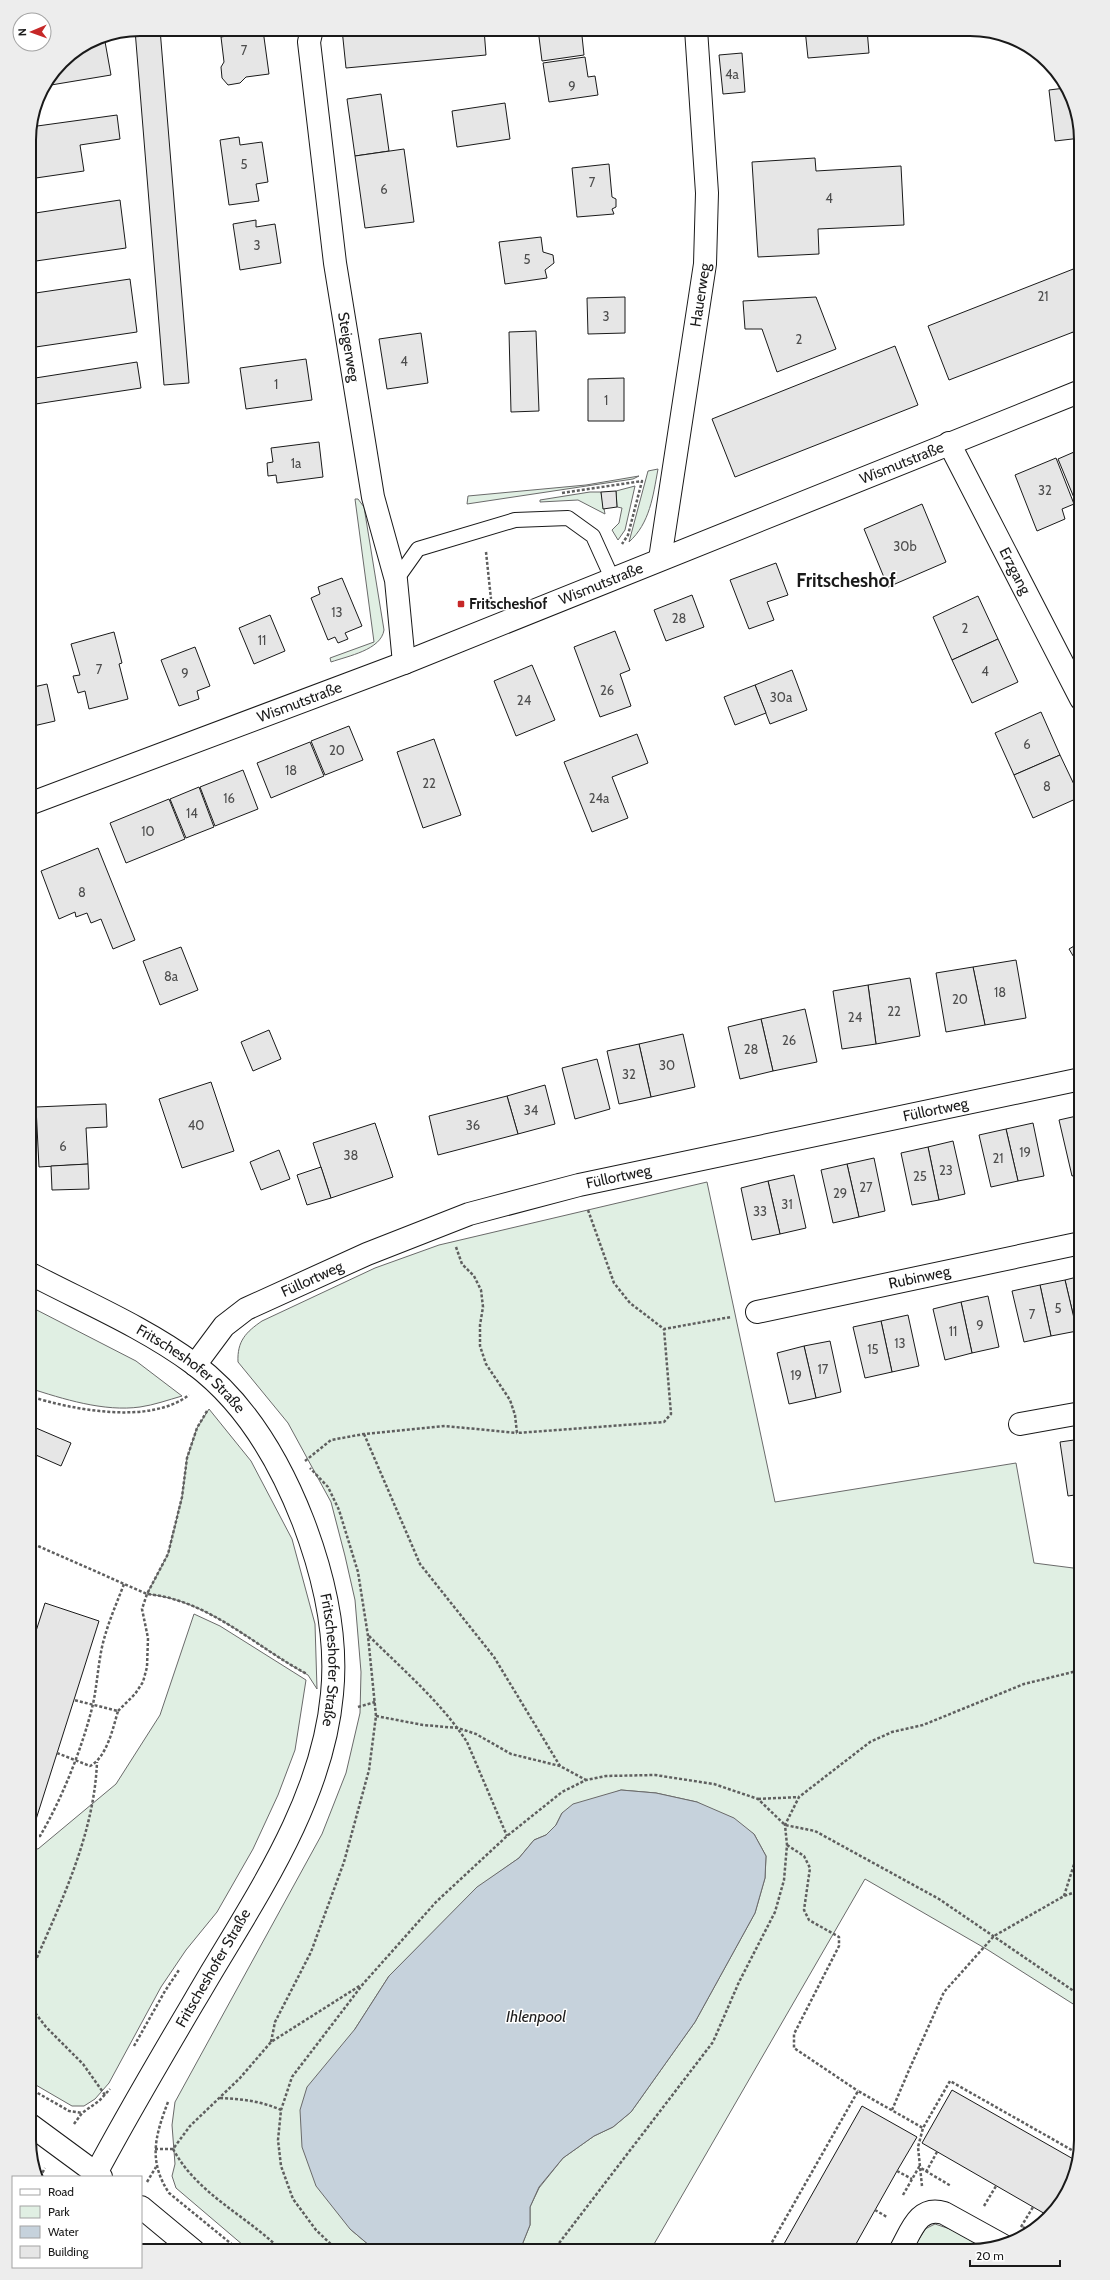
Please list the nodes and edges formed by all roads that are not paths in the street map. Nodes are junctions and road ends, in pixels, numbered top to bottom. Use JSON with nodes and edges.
{"nodes":[{"id":1,"x":310,"y":36,"type":"edge"},
{"id":2,"x":696,"y":36,"type":"edge"},
{"id":3,"x":1074,"y":394,"type":"edge"},
{"id":4,"x":949,"y":443,"type":"junction"},
{"id":5,"x":660,"y":559,"type":"junction"},
{"id":6,"x":612,"y":578,"type":"junction"},
{"id":7,"x":396,"y":580,"type":"junction"},
{"id":8,"x":404,"y":663,"type":"junction"},
{"id":9,"x":1074,"y":685,"type":"edge"},
{"id":10,"x":36,"y":801,"type":"edge"},
{"id":11,"x":1074,"y":1080,"type":"edge"},
{"id":12,"x":1074,"y":1244,"type":"edge"},
{"id":13,"x":36,"y":1277,"type":"edge"},
{"id":14,"x":757,"y":1312,"type":"road end"},
{"id":15,"x":201,"y":1370,"type":"junction"},
{"id":16,"x":1074,"y":1414,"type":"edge"},
{"id":17,"x":1020,"y":1424,"type":"dead end"},
{"id":18,"x":36,"y":2129,"type":"edge"},
{"id":19,"x":97,"y":2176,"type":"edge"},
{"id":20,"x":142,"y":2208,"type":"edge"},
{"id":21,"x":1007,"y":2237,"type":"edge"},
{"id":22,"x":186,"y":2244,"type":"edge"},
{"id":23,"x":904,"y":2244,"type":"edge"}],
"edges":[{"from":1,"to":7,"type":"street","name":"Steigerweg"},
{"from":2,"to":5,"type":"street","name":"Hauerweg"},
{"from":3,"to":4,"type":"street","name":"Wismutstraße"},
{"from":4,"to":5,"type":"street","name":"Wismutstraße"},
{"from":4,"to":9,"type":"street","name":"Erzgang"},
{"from":5,"to":6,"type":"street","name":"Wismutstraße"},
{"from":6,"to":7,"type":"lane"},
{"from":6,"to":8,"type":"street","name":"Wismutstraße"},
{"from":7,"to":8,"type":"street","name":"Steigerweg"},
{"from":8,"to":10,"type":"street","name":"Wismutstraße"},
{"from":11,"to":15,"type":"street","name":"Füllortweg"},
{"from":12,"to":14,"type":"street","name":"Rubinweg"},
{"from":13,"to":15,"type":"street","name":"Fritscheshofer Straße"},
{"from":15,"to":19,"type":"street","name":"Fritscheshofer Straße"},
{"from":16,"to":17,"type":"street"},
{"from":18,"to":19,"type":"street"},
{"from":20,"to":22,"type":"street"},
{"from":21,"to":23,"type":"street"}]}
